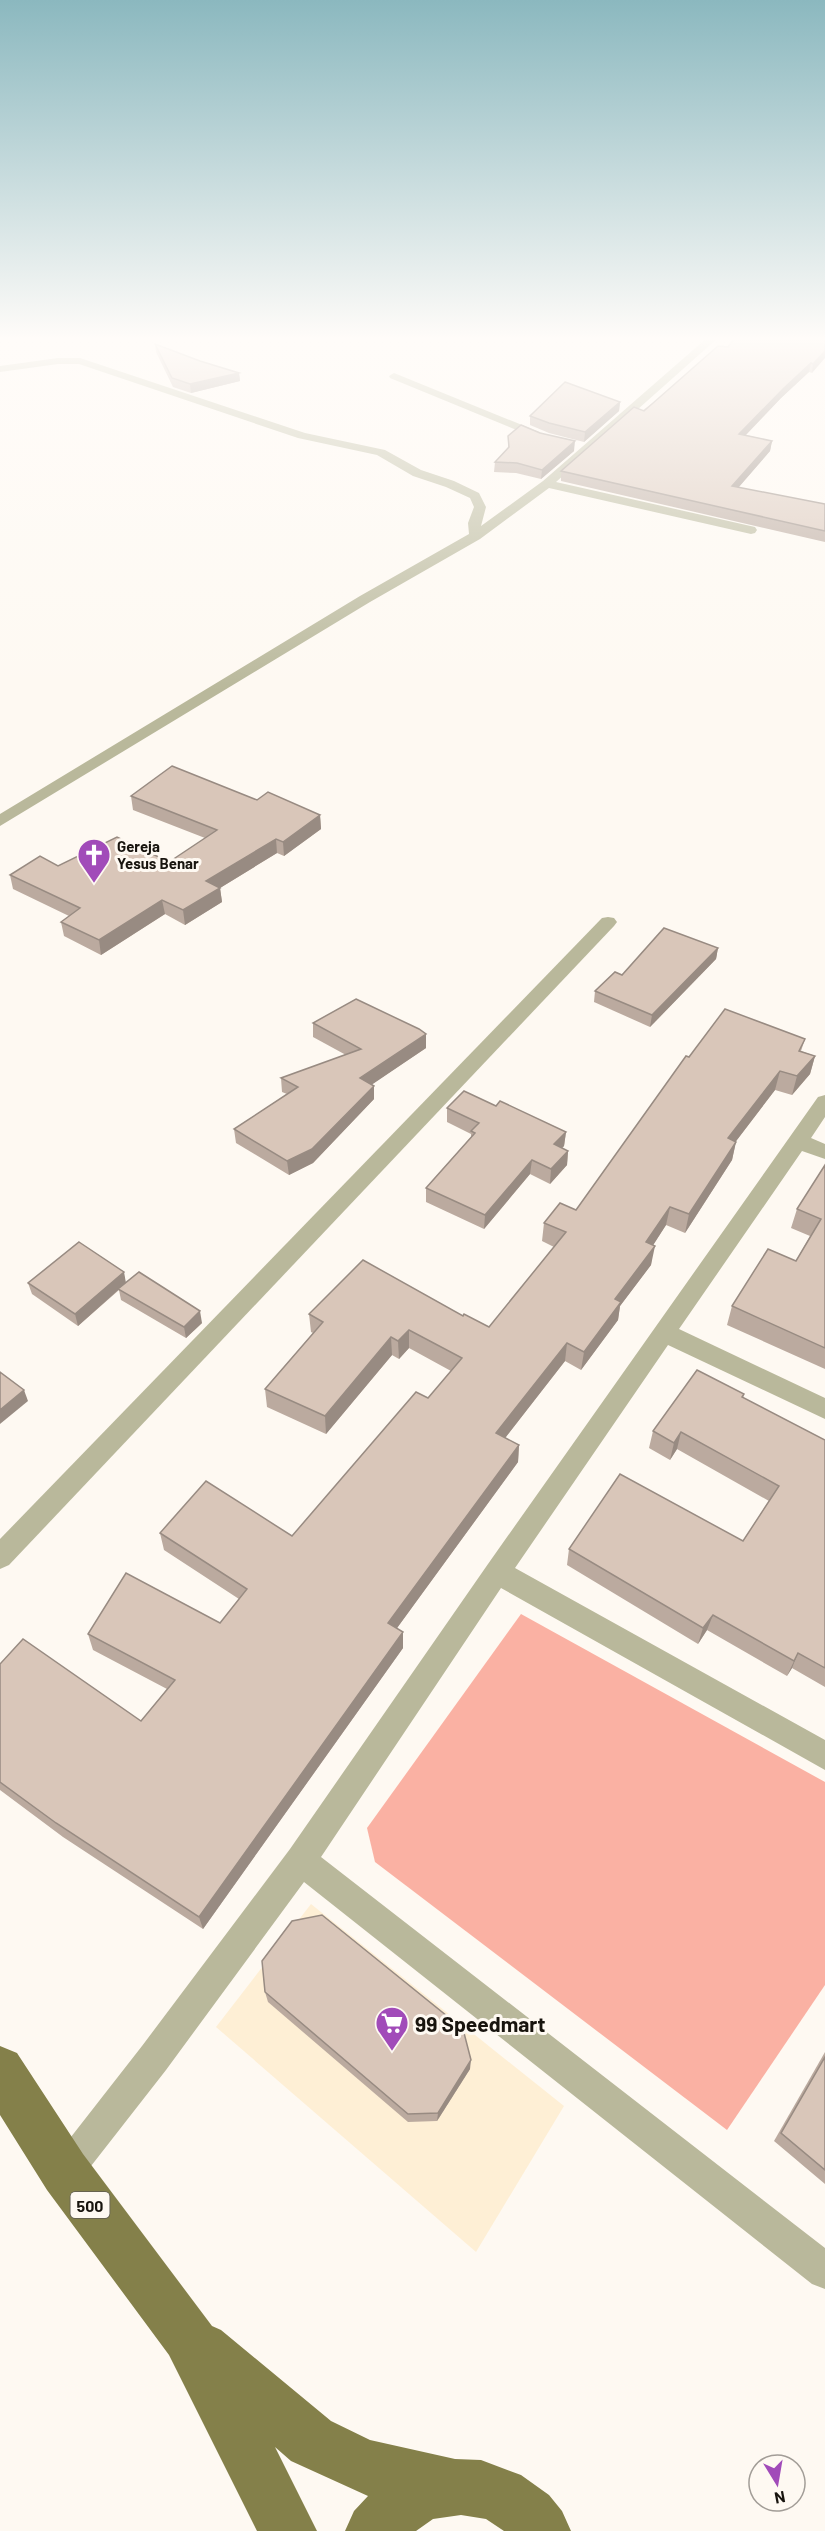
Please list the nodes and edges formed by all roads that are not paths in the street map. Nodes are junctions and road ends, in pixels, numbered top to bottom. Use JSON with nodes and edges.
{"nodes":[{"id":1,"x":386,"y":455,"type":"edge"},
{"id":2,"x":579,"y":455,"type":"edge"},
{"id":3,"x":547,"y":484,"type":"junction"},
{"id":4,"x":751,"y":530,"type":"edge"},
{"id":5,"x":475,"y":536,"type":"junction"},
{"id":6,"x":0,"y":821,"type":"edge"},
{"id":7,"x":608,"y":922,"type":"dead end"},
{"id":8,"x":825,"y":1102,"type":"edge"},
{"id":9,"x":799,"y":1142,"type":"junction"},
{"id":10,"x":825,"y":1152,"type":"edge"},
{"id":11,"x":663,"y":1332,"type":"junction"},
{"id":12,"x":825,"y":1409,"type":"edge"},
{"id":13,"x":0,"y":1557,"type":"edge"},
{"id":14,"x":497,"y":1572,"type":"junction"},
{"id":15,"x":825,"y":1756,"type":"edge"},
{"id":16,"x":301,"y":1860,"type":"junction"},
{"id":17,"x":0,"y":2070,"type":"edge"},
{"id":18,"x":65,"y":2172,"type":"junction"},
{"id":19,"x":825,"y":2271,"type":"edge"},
{"id":20,"x":188,"y":2336,"type":"junction"},
{"id":21,"x":453,"y":2486,"type":"junction"},
{"id":22,"x":288,"y":2531,"type":"edge"},
{"id":23,"x":374,"y":2531,"type":"edge"},
{"id":24,"x":542,"y":2531,"type":"edge"}],
"edges":[{"from":1,"to":5,"type":"street"},
{"from":2,"to":3,"type":"street"},
{"from":3,"to":4,"type":"street"},
{"from":3,"to":5,"type":"street"},
{"from":5,"to":6,"type":"street"},
{"from":7,"to":13,"type":"street"},
{"from":8,"to":9,"type":"street"},
{"from":9,"to":10,"type":"street"},
{"from":9,"to":11,"type":"street"},
{"from":11,"to":12,"type":"street"},
{"from":11,"to":14,"type":"street"},
{"from":14,"to":15,"type":"street"},
{"from":14,"to":16,"type":"street"},
{"from":16,"to":18,"type":"street"},
{"from":16,"to":19,"type":"street"},
{"from":17,"to":18,"type":"main road","number":"500"},
{"from":18,"to":20,"type":"main road","number":"500"},
{"from":20,"to":21,"type":"main road","number":"500"},
{"from":20,"to":22,"type":"main road","number":"500"},
{"from":21,"to":23,"type":"main road","number":"500"},
{"from":21,"to":24,"type":"main road","number":"500"}]}
